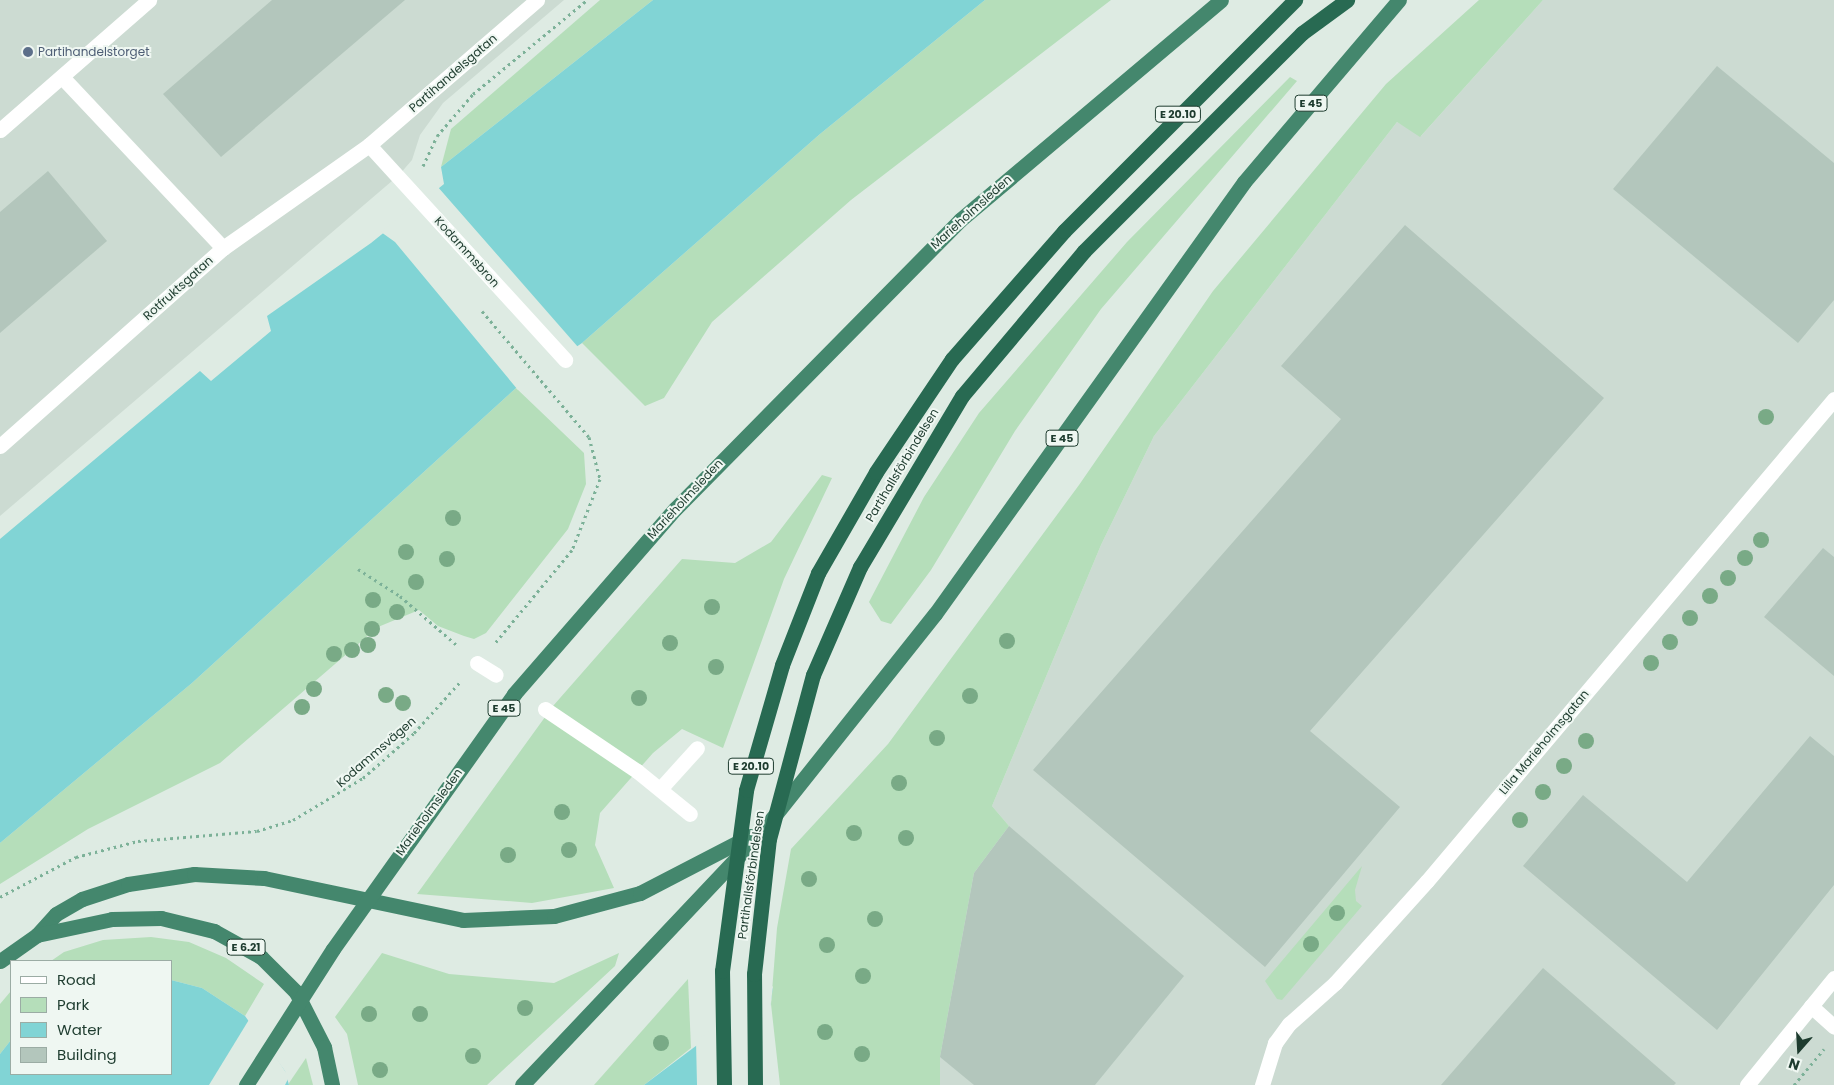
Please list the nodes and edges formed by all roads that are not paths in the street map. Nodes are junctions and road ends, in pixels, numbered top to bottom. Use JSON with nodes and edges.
{"nodes":[{"id":1,"x":149,"y":0,"type":"edge"},
{"id":2,"x":537,"y":0,"type":"edge"},
{"id":3,"x":1221,"y":0,"type":"edge"},
{"id":4,"x":1295,"y":0,"type":"edge"},
{"id":5,"x":1348,"y":0,"type":"edge"},
{"id":6,"x":1399,"y":0,"type":"edge"},
{"id":7,"x":62,"y":76,"type":"junction"},
{"id":8,"x":0,"y":130,"type":"edge"},
{"id":9,"x":369,"y":145,"type":"junction"},
{"id":10,"x":222,"y":248,"type":"junction"},
{"id":11,"x":565,"y":360,"type":"dead end"},
{"id":12,"x":1834,"y":399,"type":"edge"},
{"id":13,"x":0,"y":446,"type":"edge"},
{"id":14,"x":477,"y":663,"type":"road end"},
{"id":15,"x":496,"y":675,"type":"dead end"},
{"id":16,"x":545,"y":709,"type":"dead end"},
{"id":17,"x":697,"y":748,"type":"dead end"},
{"id":18,"x":660,"y":789,"type":"junction"},
{"id":19,"x":690,"y":814,"type":"dead end"},
{"id":20,"x":763,"y":830,"type":"junction"},
{"id":21,"x":37,"y":935,"type":"junction"},
{"id":22,"x":0,"y":961,"type":"edge"},
{"id":23,"x":1834,"y":978,"type":"edge"},
{"id":24,"x":1811,"y":1006,"type":"junction"},
{"id":25,"x":1834,"y":1027,"type":"edge"},
{"id":26,"x":246,"y":1085,"type":"edge"},
{"id":27,"x":332,"y":1085,"type":"edge"},
{"id":28,"x":522,"y":1085,"type":"edge"},
{"id":29,"x":724,"y":1085,"type":"edge"},
{"id":30,"x":755,"y":1085,"type":"edge"},
{"id":31,"x":1262,"y":1085,"type":"edge"},
{"id":32,"x":1747,"y":1085,"type":"edge"}],
"edges":[{"from":1,"to":7,"type":"street"},
{"from":2,"to":9,"type":"street","name":"Partihandelsgatan"},
{"from":3,"to":26,"type":"highway","name":"Marieholmsleden","number":"E 45"},
{"from":4,"to":29,"type":"highway","name":"Partihallsförbindelsen","number":"E 20.10"},
{"from":5,"to":30,"type":"highway","name":"Partihallsförbindelsen"},
{"from":6,"to":20,"type":"highway","number":"E 45"},
{"from":7,"to":8,"type":"street"},
{"from":7,"to":10,"type":"street"},
{"from":9,"to":10,"type":"street","name":"Rotfruktsgatan"},
{"from":9,"to":11,"type":"street","name":"Kodammsbron"},
{"from":10,"to":13,"type":"street","name":"Rotfruktsgatan"},
{"from":12,"to":31,"type":"street","name":"Lilla Marieholmsgatan"},
{"from":14,"to":15,"type":"street"},
{"from":16,"to":18,"type":"street"},
{"from":17,"to":18,"type":"street"},
{"from":18,"to":19,"type":"street"},
{"from":20,"to":21,"type":"highway"},
{"from":20,"to":28,"type":"highway","number":"E 45"},
{"from":21,"to":22,"type":"highway","number":"E 6.21"},
{"from":21,"to":27,"type":"highway","number":"E 6.21"},
{"from":23,"to":24,"type":"street"},
{"from":24,"to":25,"type":"street"},
{"from":24,"to":32,"type":"street"}]}
